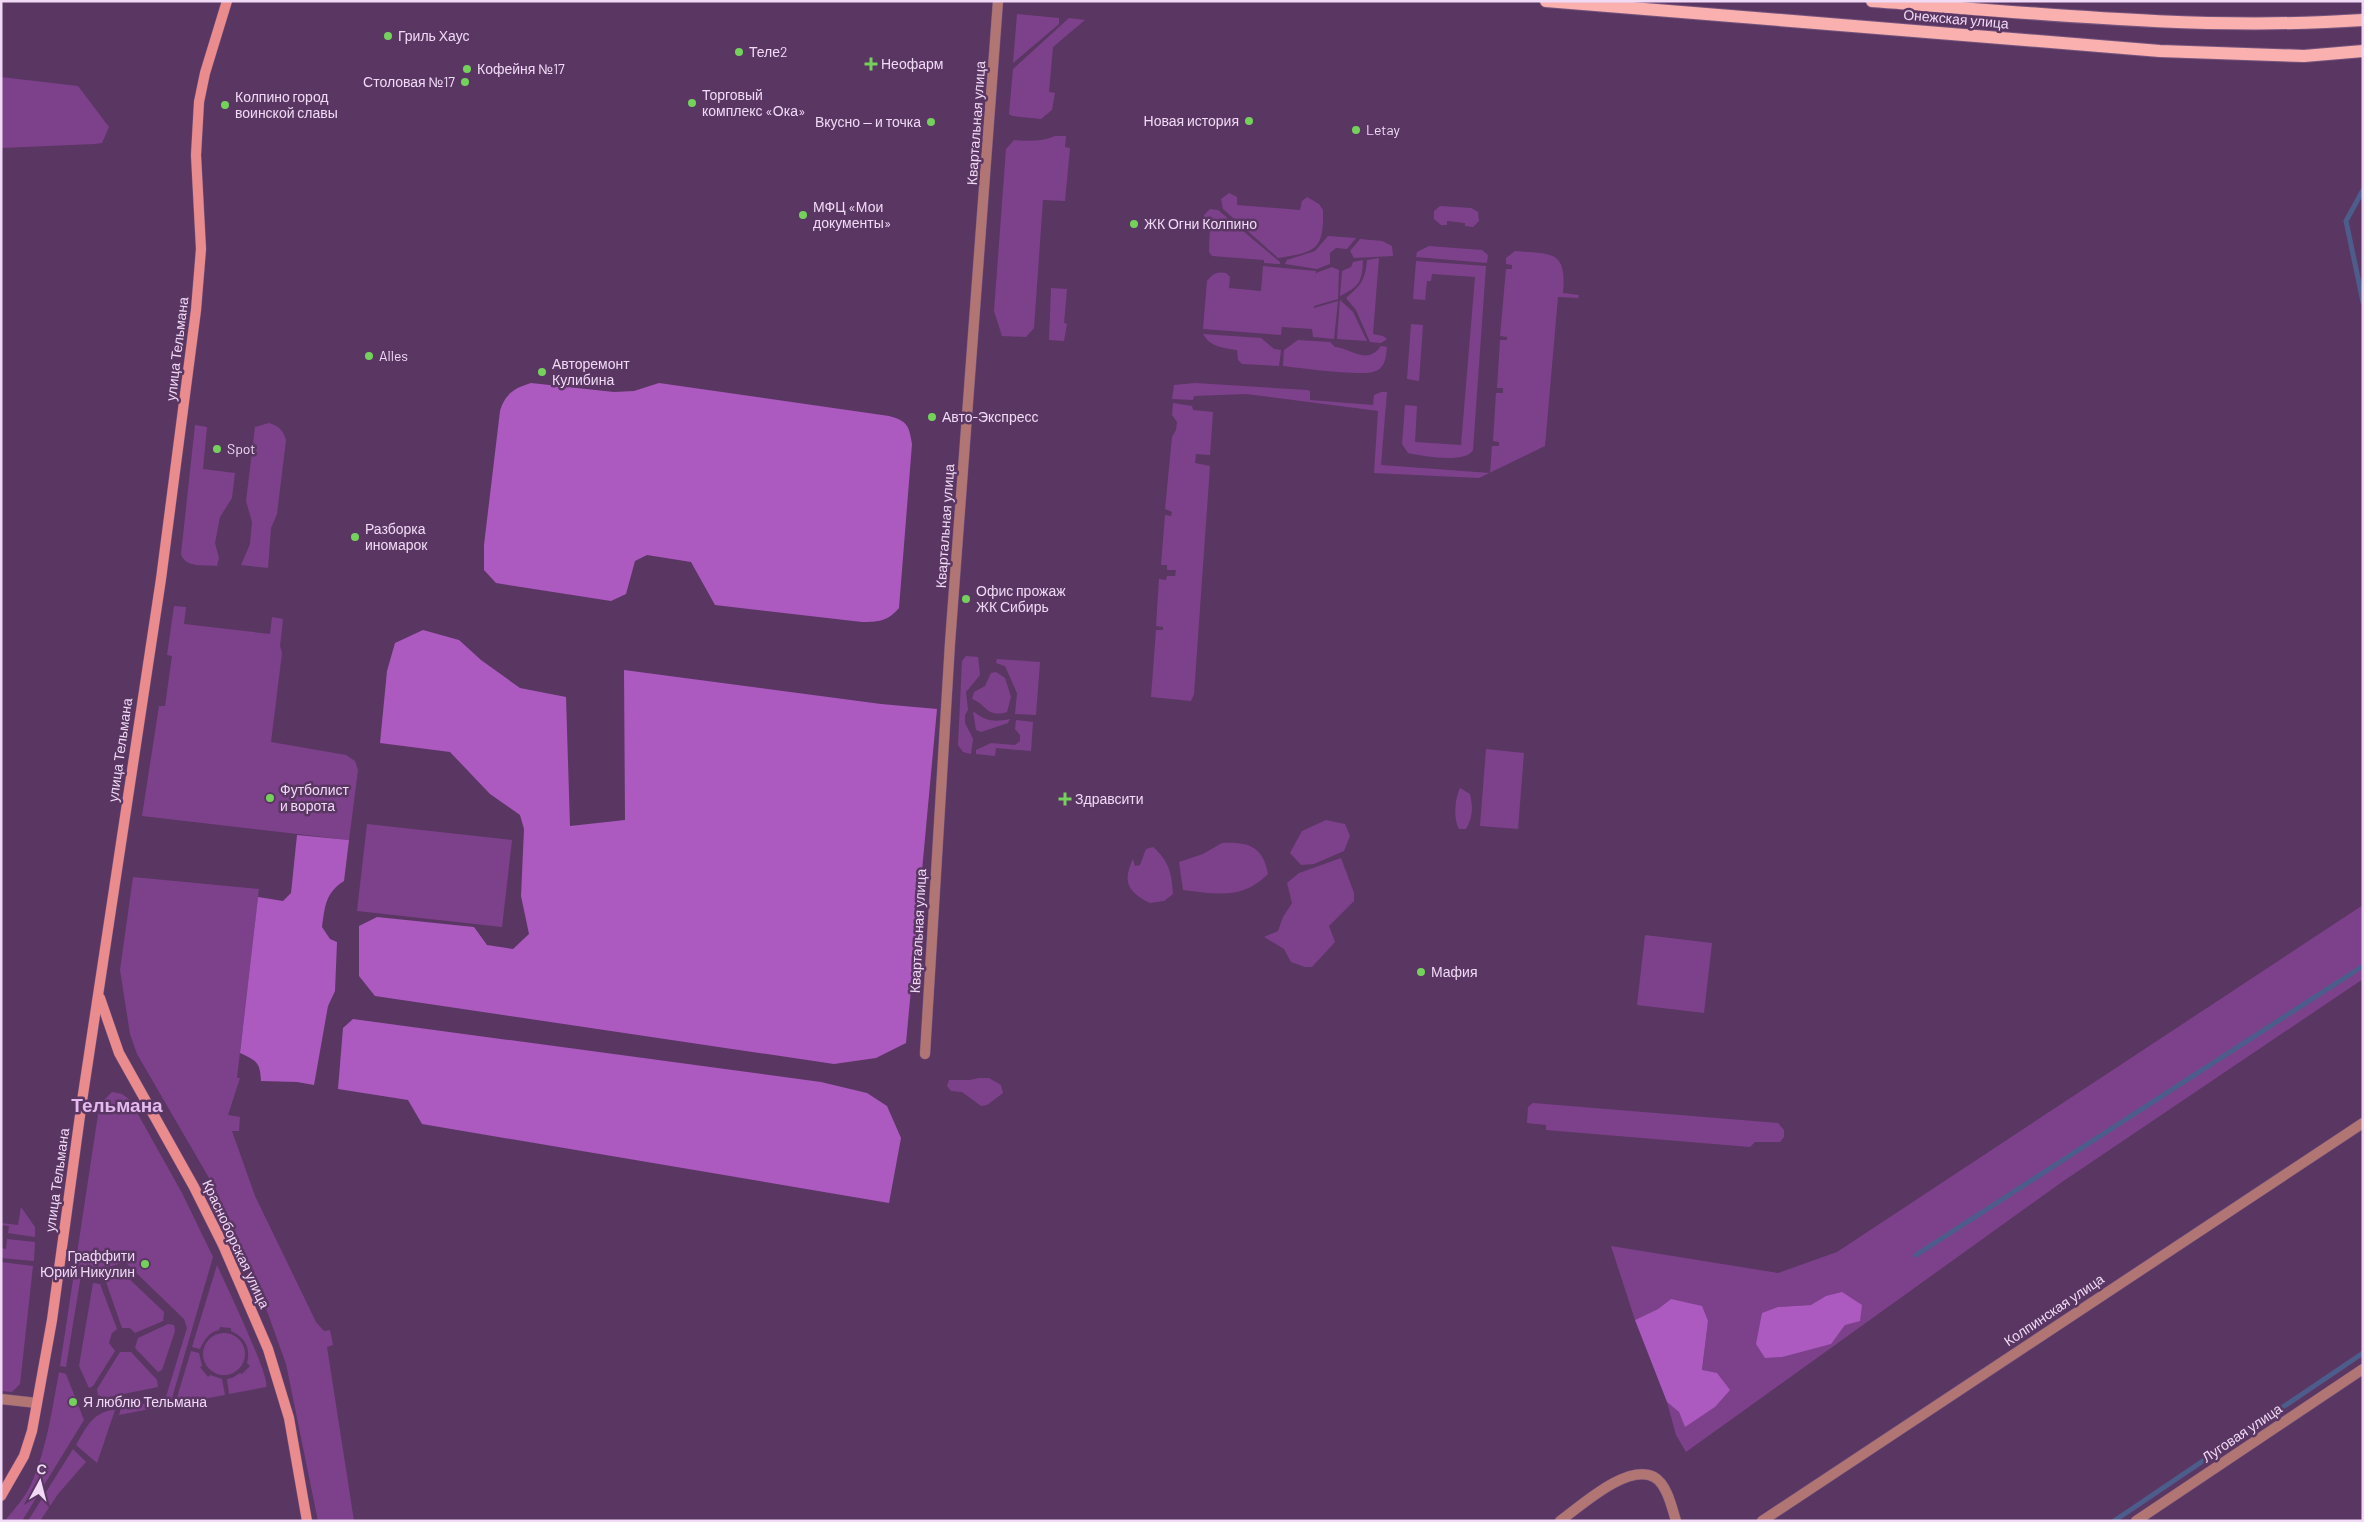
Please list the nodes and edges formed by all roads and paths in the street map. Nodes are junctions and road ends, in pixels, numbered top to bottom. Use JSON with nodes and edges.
{"nodes":[{"id":1,"x":227,"y":1,"type":"edge"},
{"id":2,"x":998,"y":1,"type":"edge"},
{"id":3,"x":1546,"y":1,"type":"edge"},
{"id":4,"x":1872,"y":1,"type":"edge"},
{"id":5,"x":2363,"y":20,"type":"edge"},
{"id":6,"x":2363,"y":51,"type":"edge"},
{"id":7,"x":98,"y":995,"type":"junction"},
{"id":8,"x":925,"y":1054,"type":"dead end"},
{"id":9,"x":2363,"y":1123,"type":"edge"},
{"id":10,"x":2363,"y":1369,"type":"edge"},
{"id":11,"x":1,"y":1399,"type":"edge"},
{"id":12,"x":37,"y":1403,"type":"junction"},
{"id":13,"x":1,"y":1496,"type":"edge"},
{"id":14,"x":307,"y":1521,"type":"edge"},
{"id":15,"x":1560,"y":1521,"type":"edge"},
{"id":16,"x":1676,"y":1521,"type":"edge"},
{"id":17,"x":1762,"y":1521,"type":"edge"},
{"id":18,"x":2136,"y":1521,"type":"edge"}],
"edges":[{"from":1,"to":7,"type":"main road","name":"улица Тельмана"},
{"from":2,"to":8,"type":"street","name":"Квартальная улица"},
{"from":3,"to":6,"type":"main road","name":"Онежская улица"},
{"from":4,"to":5,"type":"main road","name":"Онежская улица"},
{"from":7,"to":12,"type":"main road","name":"улица Тельмана"},
{"from":7,"to":14,"type":"main road","name":"Красноборская улица"},
{"from":9,"to":17,"type":"street","name":"Колпинская улица"},
{"from":10,"to":18,"type":"street","name":"Луговая улица"},
{"from":11,"to":12,"type":"street"},
{"from":12,"to":13,"type":"main road","name":"улица Тельмана"},
{"from":15,"to":16,"type":"street"}]}
